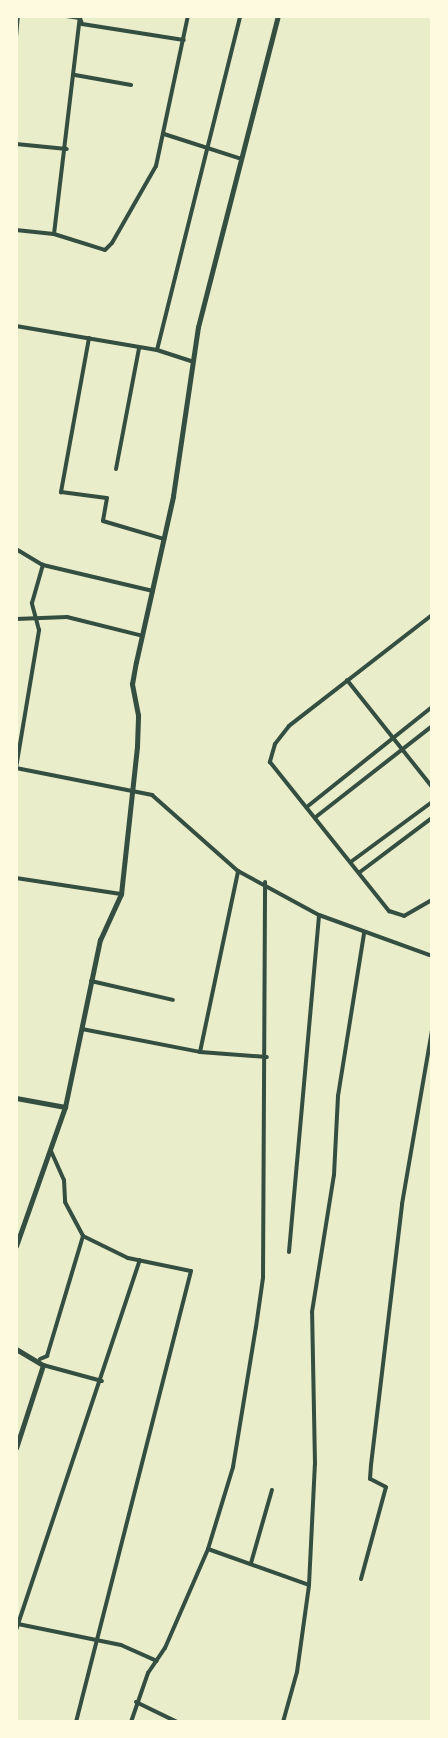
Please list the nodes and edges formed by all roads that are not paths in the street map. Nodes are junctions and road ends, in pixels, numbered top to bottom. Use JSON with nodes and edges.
{"nodes":[{"id":1,"x":18,"y":16,"type":"edge"},
{"id":2,"x":66,"y":16,"type":"edge"},
{"id":3,"x":188,"y":16,"type":"edge"},
{"id":4,"x":240,"y":16,"type":"edge"},
{"id":5,"x":278,"y":16,"type":"edge"},
{"id":6,"x":80,"y":17,"type":"edge"},
{"id":7,"x":16,"y":37,"type":"edge"},
{"id":8,"x":184,"y":40,"type":"junction"},
{"id":9,"x":75,"y":75,"type":"junction"},
{"id":10,"x":130,"y":85,"type":"dead end"},
{"id":11,"x":164,"y":134,"type":"junction"},
{"id":12,"x":16,"y":144,"type":"edge"},
{"id":13,"x":211,"y":146,"type":"junction"},
{"id":14,"x":67,"y":149,"type":"junction"},
{"id":15,"x":242,"y":159,"type":"junction"},
{"id":16,"x":16,"y":230,"type":"edge"},
{"id":17,"x":54,"y":234,"type":"junction"},
{"id":18,"x":16,"y":326,"type":"edge"},
{"id":19,"x":89,"y":338,"type":"junction"},
{"id":20,"x":139,"y":348,"type":"junction"},
{"id":21,"x":157,"y":350,"type":"junction"},
{"id":22,"x":193,"y":362,"type":"junction"},
{"id":23,"x":116,"y":469,"type":"dead end"},
{"id":24,"x":164,"y":539,"type":"junction"},
{"id":25,"x":16,"y":549,"type":"edge"},
{"id":26,"x":43,"y":565,"type":"junction"},
{"id":27,"x":153,"y":591,"type":"junction"},
{"id":28,"x":432,"y":615,"type":"edge"},
{"id":29,"x":39,"y":618,"type":"junction"},
{"id":30,"x":16,"y":619,"type":"edge"},
{"id":31,"x":143,"y":636,"type":"junction"},
{"id":32,"x":347,"y":680,"type":"junction"},
{"id":33,"x":432,"y":707,"type":"edge"},
{"id":34,"x":432,"y":726,"type":"edge"},
{"id":35,"x":393,"y":738,"type":"junction"},
{"id":36,"x":402,"y":749,"type":"junction"},
{"id":37,"x":16,"y":768,"type":"edge"},
{"id":38,"x":432,"y":786,"type":"edge"},
{"id":39,"x":132,"y":792,"type":"junction"},
{"id":40,"x":432,"y":802,"type":"edge"},
{"id":41,"x":308,"y":806,"type":"junction"},
{"id":42,"x":317,"y":816,"type":"junction"},
{"id":43,"x":432,"y":818,"type":"edge"},
{"id":44,"x":352,"y":861,"type":"junction"},
{"id":45,"x":238,"y":871,"type":"junction"},
{"id":46,"x":360,"y":872,"type":"junction"},
{"id":47,"x":16,"y":878,"type":"edge"},
{"id":48,"x":265,"y":882,"type":"junction"},
{"id":49,"x":121,"y":894,"type":"junction"},
{"id":50,"x":432,"y":900,"type":"edge"},
{"id":51,"x":319,"y":915,"type":"junction"},
{"id":52,"x":364,"y":933,"type":"junction"},
{"id":53,"x":432,"y":956,"type":"edge"},
{"id":54,"x":91,"y":981,"type":"junction"},
{"id":55,"x":173,"y":1000,"type":"dead end"},
{"id":56,"x":82,"y":1029,"type":"junction"},
{"id":57,"x":432,"y":1030,"type":"edge"},
{"id":58,"x":200,"y":1052,"type":"junction"},
{"id":59,"x":266,"y":1057,"type":"junction"},
{"id":60,"x":16,"y":1098,"type":"edge"},
{"id":61,"x":65,"y":1106,"type":"junction"},
{"id":62,"x":51,"y":1151,"type":"junction"},
{"id":63,"x":83,"y":1236,"type":"junction"},
{"id":64,"x":16,"y":1246,"type":"edge"},
{"id":65,"x":289,"y":1252,"type":"dead end"},
{"id":66,"x":140,"y":1260,"type":"junction"},
{"id":67,"x":16,"y":1349,"type":"edge"},
{"id":68,"x":42,"y":1362,"type":"junction"},
{"id":69,"x":102,"y":1381,"type":"junction"},
{"id":70,"x":16,"y":1448,"type":"edge"},
{"id":71,"x":272,"y":1490,"type":"dead end"},
{"id":72,"x":208,"y":1549,"type":"junction"},
{"id":73,"x":250,"y":1563,"type":"junction"},
{"id":74,"x":361,"y":1579,"type":"dead end"},
{"id":75,"x":309,"y":1585,"type":"junction"},
{"id":76,"x":17,"y":1624,"type":"edge"},
{"id":77,"x":16,"y":1630,"type":"edge"},
{"id":78,"x":98,"y":1640,"type":"junction"},
{"id":79,"x":156,"y":1660,"type":"junction"},
{"id":80,"x":136,"y":1702,"type":"junction"},
{"id":81,"x":76,"y":1722,"type":"edge"},
{"id":82,"x":131,"y":1722,"type":"edge"},
{"id":83,"x":177,"y":1722,"type":"edge"},
{"id":84,"x":283,"y":1722,"type":"edge"}],
"edges":[{"from":1,"to":7,"type":"street"},
{"from":2,"to":6,"type":"street"},
{"from":3,"to":8,"type":"street"},
{"from":4,"to":13,"type":"street"},
{"from":5,"to":15,"type":"street"},
{"from":6,"to":8,"type":"street"},
{"from":6,"to":9,"type":"street"},
{"from":8,"to":11,"type":"street"},
{"from":9,"to":10,"type":"street"},
{"from":9,"to":14,"type":"street"},
{"from":11,"to":13,"type":"street"},
{"from":11,"to":17,"type":"street"},
{"from":12,"to":14,"type":"street"},
{"from":13,"to":15,"type":"street"},
{"from":13,"to":21,"type":"street"},
{"from":14,"to":17,"type":"street"},
{"from":15,"to":22,"type":"street"},
{"from":16,"to":17,"type":"street"},
{"from":18,"to":19,"type":"street"},
{"from":19,"to":20,"type":"street"},
{"from":19,"to":24,"type":"street"},
{"from":20,"to":21,"type":"street"},
{"from":20,"to":23,"type":"street"},
{"from":21,"to":22,"type":"street"},
{"from":22,"to":24,"type":"street"},
{"from":24,"to":27,"type":"street"},
{"from":25,"to":26,"type":"street"},
{"from":26,"to":27,"type":"street"},
{"from":26,"to":29,"type":"street"},
{"from":27,"to":31,"type":"street"},
{"from":28,"to":32,"type":"street"},
{"from":29,"to":30,"type":"street"},
{"from":29,"to":31,"type":"street"},
{"from":29,"to":37,"type":"street"},
{"from":31,"to":39,"type":"street"},
{"from":32,"to":35,"type":"street"},
{"from":32,"to":41,"type":"street"},
{"from":33,"to":35,"type":"street"},
{"from":34,"to":36,"type":"street"},
{"from":35,"to":36,"type":"street"},
{"from":35,"to":41,"type":"street"},
{"from":36,"to":38,"type":"street"},
{"from":36,"to":42,"type":"street"},
{"from":37,"to":39,"type":"street"},
{"from":39,"to":45,"type":"street"},
{"from":39,"to":49,"type":"street"},
{"from":40,"to":44,"type":"street"},
{"from":41,"to":42,"type":"street"},
{"from":42,"to":44,"type":"street"},
{"from":43,"to":46,"type":"street"},
{"from":44,"to":46,"type":"street"},
{"from":45,"to":48,"type":"street"},
{"from":45,"to":58,"type":"street"},
{"from":46,"to":50,"type":"street"},
{"from":47,"to":49,"type":"street"},
{"from":48,"to":51,"type":"street"},
{"from":48,"to":59,"type":"street"},
{"from":49,"to":54,"type":"street"},
{"from":51,"to":52,"type":"street"},
{"from":51,"to":65,"type":"street"},
{"from":52,"to":53,"type":"street"},
{"from":52,"to":75,"type":"street"},
{"from":54,"to":55,"type":"street"},
{"from":54,"to":56,"type":"street"},
{"from":56,"to":58,"type":"street"},
{"from":56,"to":61,"type":"street"},
{"from":57,"to":74,"type":"street"},
{"from":58,"to":59,"type":"street"},
{"from":59,"to":72,"type":"street"},
{"from":60,"to":61,"type":"street"},
{"from":61,"to":62,"type":"street"},
{"from":62,"to":63,"type":"street"},
{"from":62,"to":64,"type":"street"},
{"from":63,"to":66,"type":"street"},
{"from":63,"to":68,"type":"street"},
{"from":66,"to":69,"type":"street"},
{"from":66,"to":78,"type":"street"},
{"from":67,"to":68,"type":"street"},
{"from":68,"to":69,"type":"street"},
{"from":68,"to":70,"type":"street"},
{"from":69,"to":76,"type":"street"},
{"from":71,"to":73,"type":"street"},
{"from":72,"to":73,"type":"street"},
{"from":72,"to":79,"type":"street"},
{"from":73,"to":75,"type":"street"},
{"from":75,"to":84,"type":"street"},
{"from":76,"to":77,"type":"street"},
{"from":76,"to":78,"type":"street"},
{"from":78,"to":79,"type":"street"},
{"from":78,"to":81,"type":"street"},
{"from":79,"to":80,"type":"street"},
{"from":80,"to":82,"type":"street"},
{"from":80,"to":83,"type":"street"}]}
